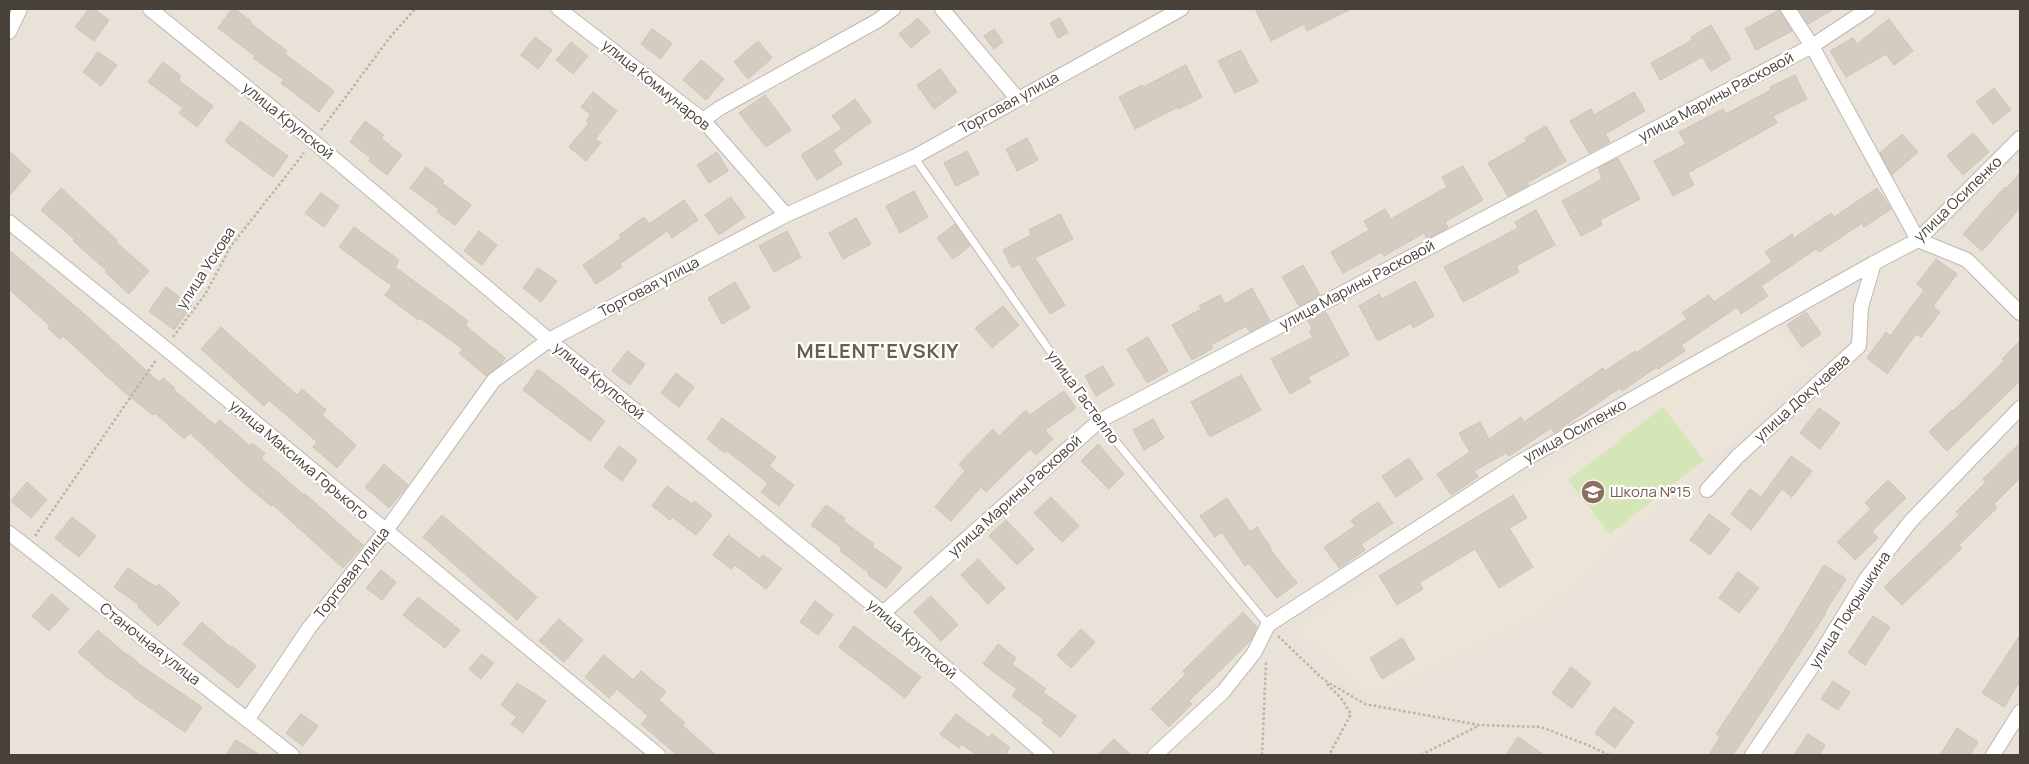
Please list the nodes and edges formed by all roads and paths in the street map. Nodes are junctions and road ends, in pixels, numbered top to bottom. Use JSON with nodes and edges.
{"nodes":[{"id":1,"x":20,"y":9,"type":"edge"},
{"id":2,"x":150,"y":9,"type":"edge"},
{"id":3,"x":415,"y":9,"type":"edge"},
{"id":4,"x":559,"y":9,"type":"edge"},
{"id":5,"x":893,"y":9,"type":"edge"},
{"id":6,"x":942,"y":9,"type":"edge"},
{"id":7,"x":1181,"y":9,"type":"edge"},
{"id":8,"x":1788,"y":9,"type":"edge"},
{"id":9,"x":1868,"y":9,"type":"edge"},
{"id":10,"x":9,"y":32,"type":"edge"},
{"id":11,"x":1812,"y":46,"type":"junction"},
{"id":12,"x":1017,"y":98,"type":"junction"},
{"id":13,"x":703,"y":120,"type":"junction"},
{"id":14,"x":2020,"y":138,"type":"edge"},
{"id":15,"x":313,"y":141,"type":"junction"},
{"id":16,"x":914,"y":157,"type":"junction"},
{"id":17,"x":786,"y":215,"type":"junction"},
{"id":18,"x":9,"y":222,"type":"edge"},
{"id":19,"x":1918,"y":240,"type":"junction"},
{"id":20,"x":1874,"y":263,"type":"junction"},
{"id":21,"x":2020,"y":313,"type":"edge"},
{"id":22,"x":548,"y":340,"type":"junction"},
{"id":23,"x":165,"y":348,"type":"junction"},
{"id":24,"x":2020,"y":408,"type":"edge"},
{"id":25,"x":1099,"y":422,"type":"junction"},
{"id":26,"x":1707,"y":490,"type":"dead end"},
{"id":27,"x":9,"y":532,"type":"edge"},
{"id":28,"x":385,"y":532,"type":"junction"},
{"id":29,"x":27,"y":547,"type":"junction"},
{"id":30,"x":883,"y":613,"type":"junction"},
{"id":31,"x":1268,"y":626,"type":"junction"},
{"id":32,"x":1267,"y":655,"type":"dead end"},
{"id":33,"x":1324,"y":680,"type":"junction"},
{"id":34,"x":2020,"y":712,"type":"edge"},
{"id":35,"x":247,"y":720,"type":"junction"},
{"id":36,"x":1479,"y":725,"type":"junction"},
{"id":37,"x":292,"y":755,"type":"edge"},
{"id":38,"x":658,"y":755,"type":"edge"},
{"id":39,"x":1046,"y":755,"type":"edge"},
{"id":40,"x":1156,"y":755,"type":"edge"},
{"id":41,"x":1262,"y":755,"type":"edge"},
{"id":42,"x":1329,"y":755,"type":"edge"},
{"id":43,"x":1422,"y":755,"type":"edge"},
{"id":44,"x":1609,"y":755,"type":"edge"},
{"id":45,"x":1752,"y":755,"type":"edge"},
{"id":46,"x":1994,"y":755,"type":"edge"}],
"edges":[{"from":1,"to":10,"type":"street"},
{"from":2,"to":15,"type":"street","name":"улица Крупской"},
{"from":3,"to":15,"type":"path","name":"улица Ускова"},
{"from":4,"to":13,"type":"street","name":"улица Коммунаров"},
{"from":5,"to":13,"type":"street"},
{"from":6,"to":12,"type":"street"},
{"from":7,"to":12,"type":"street","name":"Торговая улица"},
{"from":8,"to":11,"type":"street"},
{"from":9,"to":11,"type":"street","name":"улица Марины Расковой"},
{"from":11,"to":19,"type":"street"},
{"from":11,"to":25,"type":"street","name":"улица Марины Расковой"},
{"from":12,"to":16,"type":"street","name":"Торговая улица"},
{"from":13,"to":17,"type":"street","name":"улица Коммунаров"},
{"from":14,"to":19,"type":"street","name":"улица Осипенко"},
{"from":15,"to":22,"type":"street","name":"улица Крупской"},
{"from":15,"to":23,"type":"path","name":"улица Ускова"},
{"from":16,"to":17,"type":"street","name":"Торговая улица"},
{"from":16,"to":25,"type":"lane","name":"улица Гастелло"},
{"from":17,"to":22,"type":"street","name":"Торговая улица"},
{"from":18,"to":23,"type":"street","name":"улица Максима Горького"},
{"from":19,"to":20,"type":"street","name":"улица Осипенко"},
{"from":19,"to":21,"type":"street"},
{"from":20,"to":26,"type":"street","name":"улица Докучаева"},
{"from":20,"to":31,"type":"street","name":"улица Осипенко"},
{"from":22,"to":28,"type":"street","name":"Торговая улица"},
{"from":22,"to":30,"type":"street","name":"улица Крупской"},
{"from":23,"to":28,"type":"street","name":"улица Максима Горького"},
{"from":23,"to":29,"type":"path","name":"улица Ускова"},
{"from":24,"to":45,"type":"street","name":"улица Покрышкина"},
{"from":25,"to":30,"type":"street","name":"улица Марины Расковой"},
{"from":25,"to":31,"type":"lane","name":"улица Гастелло"},
{"from":27,"to":29,"type":"street","name":"Станочная улица"},
{"from":28,"to":35,"type":"street","name":"Торговая улица"},
{"from":28,"to":38,"type":"street","name":"улица Максима Горького"},
{"from":29,"to":35,"type":"street","name":"Станочная улица"},
{"from":30,"to":39,"type":"street","name":"улица Крупской"},
{"from":31,"to":33,"type":"path"},
{"from":31,"to":40,"type":"street","name":"улица Осипенко"},
{"from":32,"to":41,"type":"path"},
{"from":33,"to":36,"type":"path"},
{"from":33,"to":42,"type":"path"},
{"from":34,"to":46,"type":"street"},
{"from":35,"to":37,"type":"street","name":"Станочная улица"},
{"from":36,"to":43,"type":"path"},
{"from":36,"to":44,"type":"path"}]}
